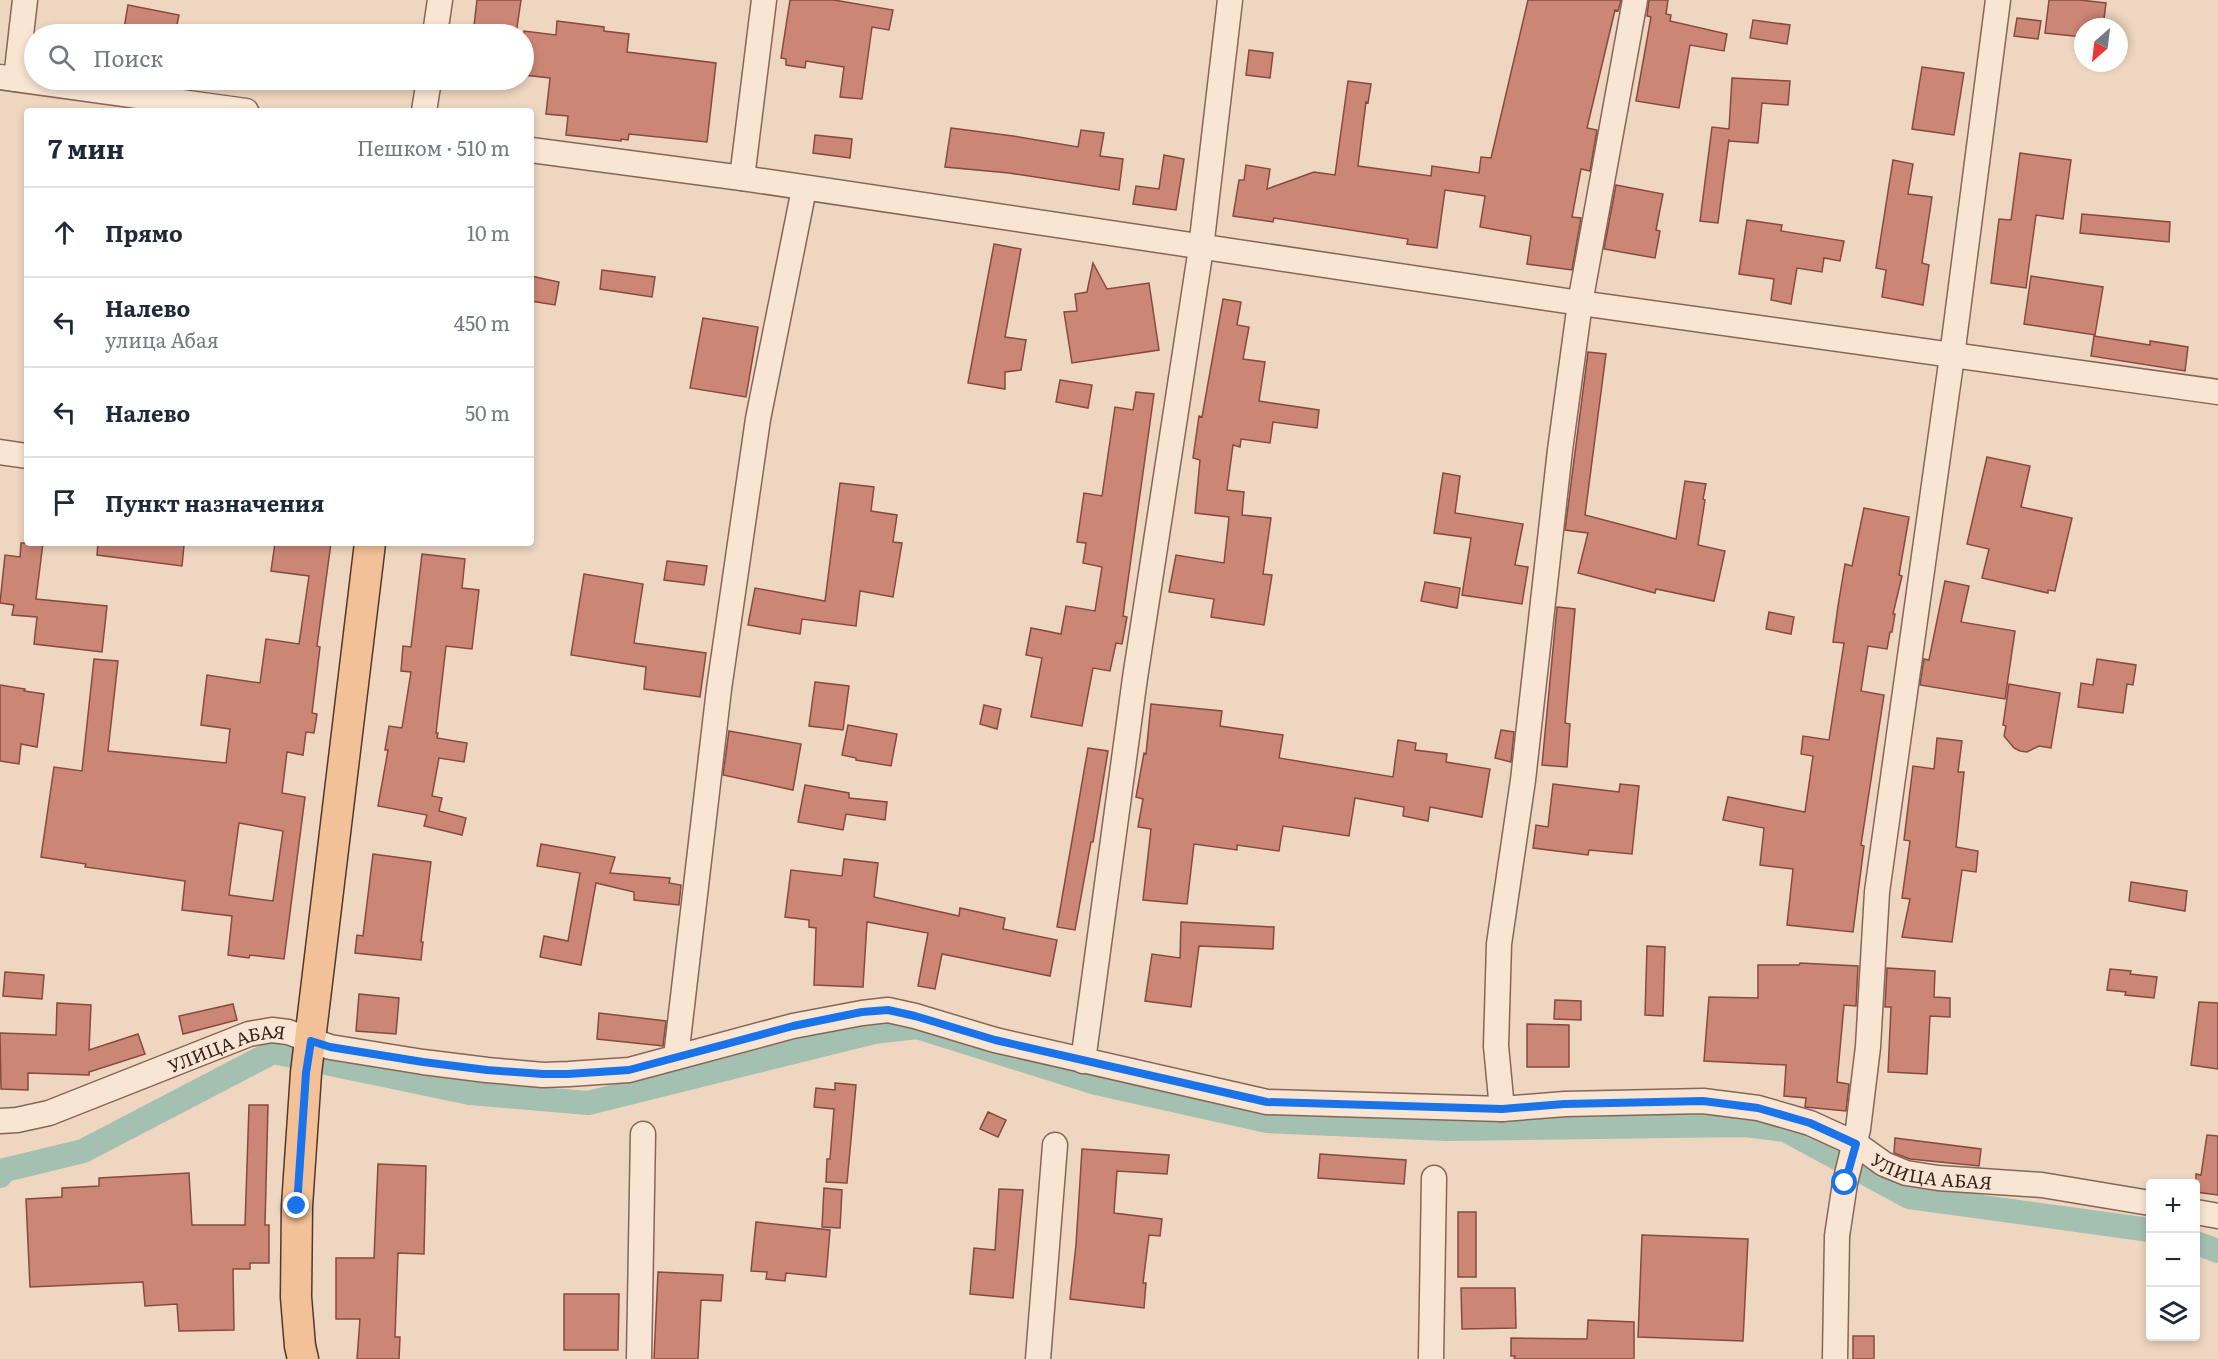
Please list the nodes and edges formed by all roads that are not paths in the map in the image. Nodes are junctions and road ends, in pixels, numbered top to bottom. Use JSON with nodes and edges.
{"nodes":[{"id":1,"x":25,"y":0,"type":"edge"},
{"id":2,"x":440,"y":0,"type":"edge"},
{"id":3,"x":764,"y":0,"type":"edge"},
{"id":4,"x":1230,"y":0,"type":"edge"},
{"id":5,"x":1635,"y":0,"type":"edge"},
{"id":6,"x":1998,"y":0,"type":"edge"},
{"id":7,"x":436,"y":24,"type":"edge"},
{"id":8,"x":8,"y":78,"type":"edge"},
{"id":9,"x":24,"y":80,"type":"edge"},
{"id":10,"x":95,"y":90,"type":"edge"},
{"id":11,"x":427,"y":90,"type":"edge"},
{"id":12,"x":224,"y":108,"type":"edge"},
{"id":13,"x":424,"y":108,"type":"edge"},
{"id":14,"x":534,"y":150,"type":"edge"},
{"id":15,"x":742,"y":178,"type":"junction"},
{"id":16,"x":804,"y":189,"type":"junction"},
{"id":17,"x":1201,"y":248,"type":"junction"},
{"id":18,"x":1580,"y":303,"type":"junction"},
{"id":19,"x":1952,"y":356,"type":"junction"},
{"id":20,"x":2218,"y":392,"type":"edge"},
{"id":21,"x":0,"y":452,"type":"edge"},
{"id":22,"x":24,"y":456,"type":"edge"},
{"id":23,"x":370,"y":546,"type":"edge"},
{"id":24,"x":309,"y":1055,"type":"junction"},
{"id":25,"x":676,"y":1058,"type":"junction"},
{"id":26,"x":1083,"y":1061,"type":"junction"},
{"id":27,"x":1502,"y":1109,"type":"junction"},
{"id":28,"x":0,"y":1121,"type":"edge"},
{"id":29,"x":643,"y":1134,"type":"dead end"},
{"id":30,"x":1055,"y":1145,"type":"dead end"},
{"id":31,"x":1854,"y":1149,"type":"junction"},
{"id":32,"x":1434,"y":1178,"type":"dead end"},
{"id":33,"x":2146,"y":1202,"type":"edge"},
{"id":34,"x":2200,"y":1213,"type":"edge"},
{"id":35,"x":2218,"y":1216,"type":"edge"},
{"id":36,"x":303,"y":1359,"type":"edge"},
{"id":37,"x":639,"y":1359,"type":"edge"},
{"id":38,"x":1038,"y":1359,"type":"edge"},
{"id":39,"x":1431,"y":1359,"type":"edge"},
{"id":40,"x":1834,"y":1359,"type":"edge"}],
"edges":[{"from":1,"to":8,"type":"street"},
{"from":2,"to":7,"type":"street"},
{"from":3,"to":15,"type":"street"},
{"from":4,"to":17,"type":"street"},
{"from":5,"to":18,"type":"street"},
{"from":6,"to":19,"type":"street"},
{"from":8,"to":9,"type":"street"},
{"from":10,"to":12,"type":"street"},
{"from":11,"to":13,"type":"street"},
{"from":14,"to":15,"type":"street"},
{"from":15,"to":16,"type":"street"},
{"from":16,"to":17,"type":"street"},
{"from":16,"to":25,"type":"street"},
{"from":17,"to":18,"type":"street"},
{"from":17,"to":26,"type":"street"},
{"from":18,"to":19,"type":"street"},
{"from":18,"to":27,"type":"street"},
{"from":19,"to":20,"type":"street"},
{"from":19,"to":31,"type":"street"},
{"from":21,"to":22,"type":"street"},
{"from":23,"to":24,"type":"main road"},
{"from":24,"to":25,"type":"street","name":"УЛИЦА АБАЯ"},
{"from":24,"to":28,"type":"street","name":"УЛИЦА АБАЯ"},
{"from":24,"to":36,"type":"main road"},
{"from":25,"to":26,"type":"street","name":"УЛИЦА АБАЯ"},
{"from":26,"to":27,"type":"street","name":"УЛИЦА АБАЯ"},
{"from":27,"to":31,"type":"street","name":"УЛИЦА АБАЯ"},
{"from":29,"to":37,"type":"street"},
{"from":30,"to":38,"type":"street"},
{"from":31,"to":33,"type":"street","name":"УЛИЦА АБАЯ"},
{"from":31,"to":40,"type":"street"},
{"from":32,"to":39,"type":"street"},
{"from":34,"to":35,"type":"street"}]}
